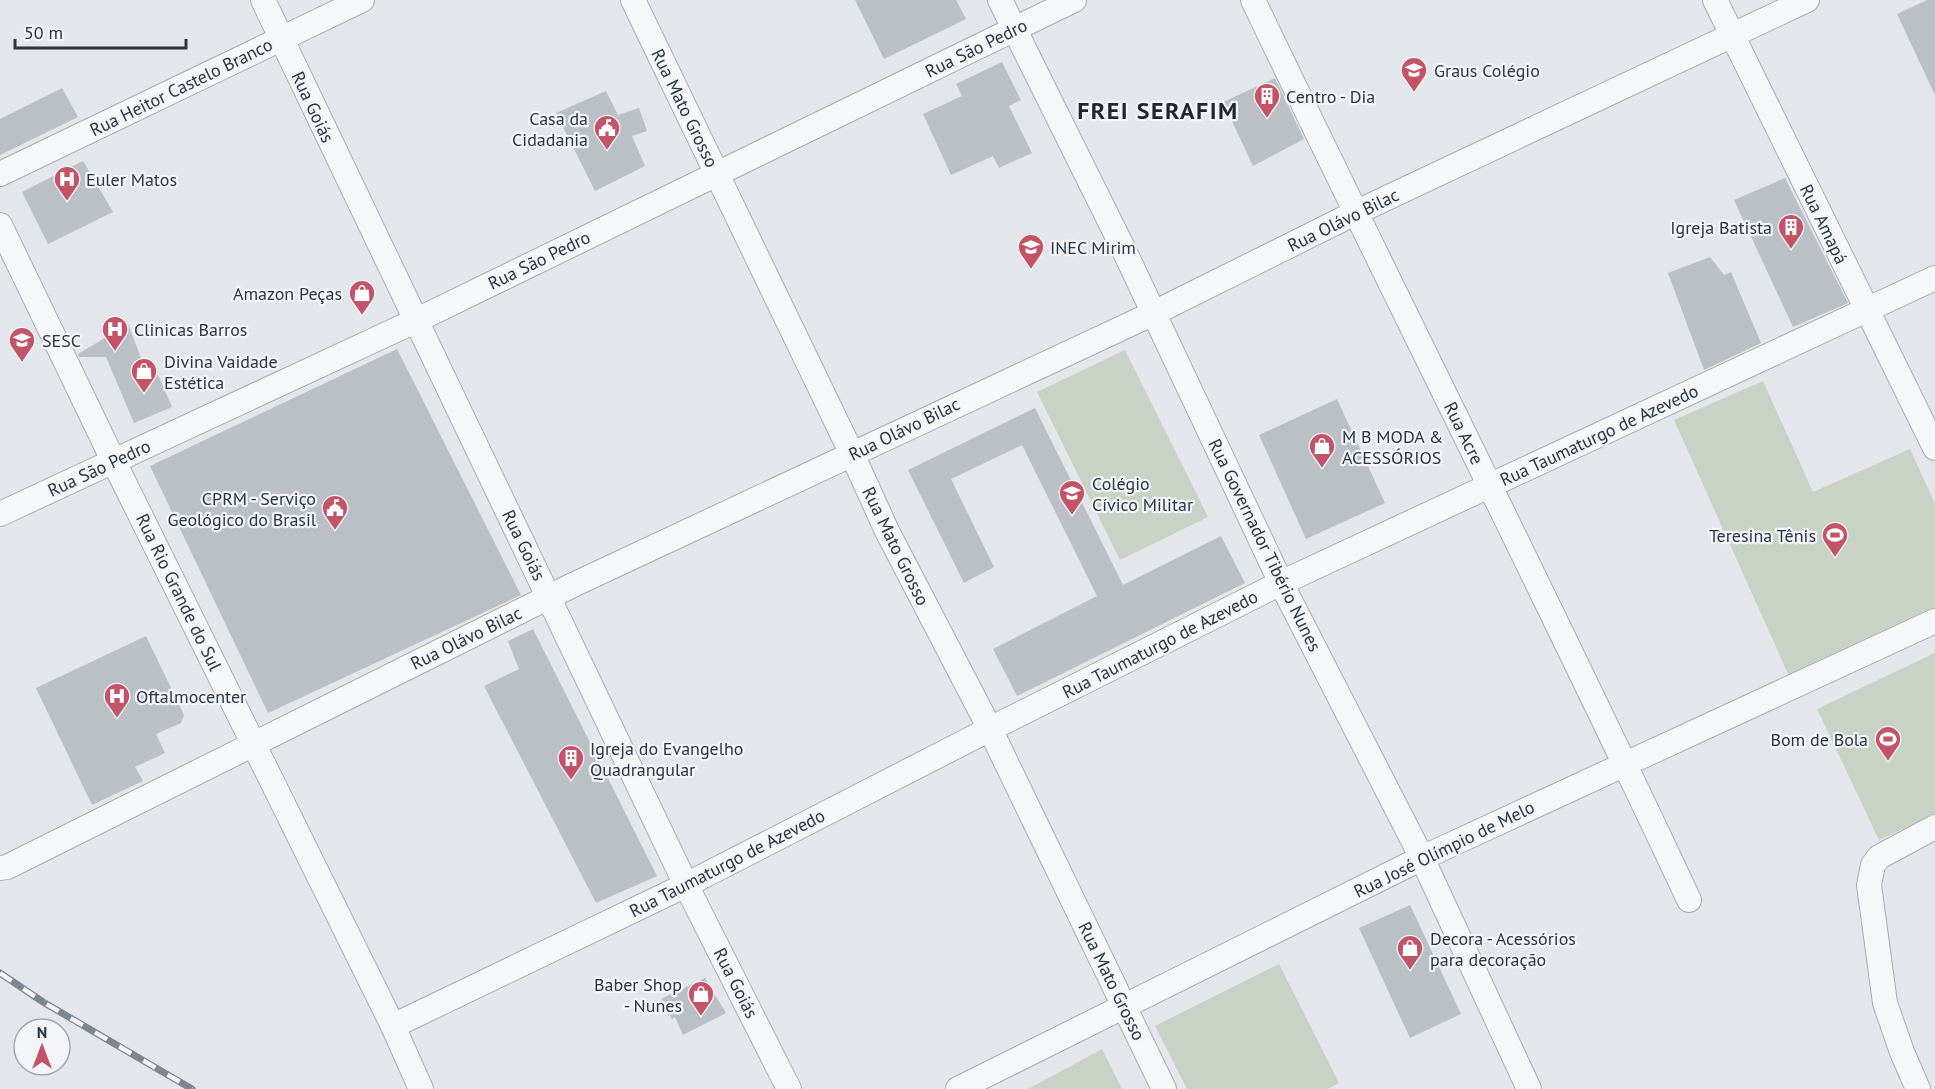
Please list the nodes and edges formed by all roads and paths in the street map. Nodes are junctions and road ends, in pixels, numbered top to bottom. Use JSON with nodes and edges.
{"nodes":[{"id":1,"x":263,"y":0,"type":"edge"},
{"id":2,"x":362,"y":0,"type":"edge"},
{"id":3,"x":633,"y":0,"type":"edge"},
{"id":4,"x":1000,"y":0,"type":"edge"},
{"id":5,"x":1074,"y":0,"type":"edge"},
{"id":6,"x":1253,"y":0,"type":"edge"},
{"id":7,"x":1715,"y":0,"type":"edge"},
{"id":8,"x":1807,"y":0,"type":"edge"},
{"id":9,"x":1014,"y":30,"type":"junction"},
{"id":10,"x":1731,"y":36,"type":"junction"},
{"id":11,"x":281,"y":39,"type":"junction"},
{"id":12,"x":0,"y":174,"type":"edge"},
{"id":13,"x":717,"y":174,"type":"junction"},
{"id":14,"x":1355,"y":213,"type":"junction"},
{"id":15,"x":0,"y":225,"type":"edge"},
{"id":16,"x":1935,"y":278,"type":"edge"},
{"id":17,"x":1867,"y":310,"type":"junction"},
{"id":18,"x":1154,"y":313,"type":"junction"},
{"id":19,"x":415,"y":321,"type":"junction"},
{"id":20,"x":1935,"y":448,"type":"edge"},
{"id":21,"x":852,"y":454,"type":"junction"},
{"id":22,"x":113,"y":460,"type":"junction"},
{"id":23,"x":1490,"y":486,"type":"junction"},
{"id":24,"x":0,"y":514,"type":"edge"},
{"id":25,"x":1281,"y":583,"type":"junction"},
{"id":26,"x":549,"y":598,"type":"junction"},
{"id":27,"x":1935,"y":621,"type":"edge"},
{"id":28,"x":990,"y":729,"type":"junction"},
{"id":29,"x":253,"y":743,"type":"junction"},
{"id":30,"x":1625,"y":763,"type":"junction"},
{"id":31,"x":1935,"y":828,"type":"edge"},
{"id":32,"x":1422,"y":858,"type":"junction"},
{"id":33,"x":2,"y":870,"type":"edge"},
{"id":34,"x":686,"y":885,"type":"junction"},
{"id":35,"x":1689,"y":900,"type":"dead end"},
{"id":36,"x":1124,"y":1007,"type":"junction"},
{"id":37,"x":393,"y":1026,"type":"junction"},
{"id":38,"x":421,"y":1089,"type":"edge"},
{"id":39,"x":789,"y":1089,"type":"edge"},
{"id":40,"x":958,"y":1089,"type":"edge"},
{"id":41,"x":1164,"y":1089,"type":"edge"},
{"id":42,"x":1529,"y":1089,"type":"edge"},
{"id":43,"x":1918,"y":1089,"type":"edge"}],
"edges":[{"from":1,"to":11,"type":"street","name":"Rua Goiás"},
{"from":2,"to":11,"type":"street","name":"Rua Heitor Castelo Branco"},
{"from":3,"to":13,"type":"street","name":"Rua Mato Grosso"},
{"from":4,"to":9,"type":"street","name":"Rua Governador Tibério Nunes"},
{"from":5,"to":9,"type":"street","name":"Rua São Pedro"},
{"from":6,"to":14,"type":"street","name":"Rua Acre"},
{"from":7,"to":10,"type":"street","name":"Rua Amapá"},
{"from":8,"to":10,"type":"street","name":"Rua Olávo Bilac"},
{"from":9,"to":13,"type":"street","name":"Rua São Pedro"},
{"from":9,"to":18,"type":"street","name":"Rua Governador Tibério Nunes"},
{"from":10,"to":14,"type":"street","name":"Rua Olávo Bilac"},
{"from":10,"to":17,"type":"street","name":"Rua Amapá"},
{"from":11,"to":12,"type":"street","name":"Rua Heitor Castelo Branco"},
{"from":11,"to":19,"type":"street","name":"Rua Goiás"},
{"from":13,"to":19,"type":"street","name":"Rua São Pedro"},
{"from":13,"to":21,"type":"street","name":"Rua Mato Grosso"},
{"from":14,"to":18,"type":"street","name":"Rua Olávo Bilac"},
{"from":14,"to":23,"type":"street","name":"Rua Acre"},
{"from":15,"to":22,"type":"street","name":"Rua Rio Grande do Sul"},
{"from":16,"to":17,"type":"street","name":"Rua Taumaturgo de Azevedo"},
{"from":17,"to":20,"type":"street","name":"Rua Amapá"},
{"from":17,"to":23,"type":"street","name":"Rua Taumaturgo de Azevedo"},
{"from":18,"to":21,"type":"street","name":"Rua Olávo Bilac"},
{"from":18,"to":25,"type":"street","name":"Rua Governador Tibério Nunes"},
{"from":19,"to":22,"type":"street","name":"Rua São Pedro"},
{"from":19,"to":26,"type":"street","name":"Rua Goiás"},
{"from":21,"to":26,"type":"street","name":"Rua Olávo Bilac"},
{"from":21,"to":28,"type":"street","name":"Rua Mato Grosso"},
{"from":22,"to":24,"type":"street","name":"Rua São Pedro"},
{"from":22,"to":29,"type":"street","name":"Rua Rio Grande do Sul"},
{"from":23,"to":25,"type":"street","name":"Rua Taumaturgo de Azevedo"},
{"from":23,"to":30,"type":"street","name":"Rua Acre"},
{"from":25,"to":28,"type":"street","name":"Rua Taumaturgo de Azevedo"},
{"from":25,"to":32,"type":"street","name":"Rua Governador Tibério Nunes"},
{"from":26,"to":29,"type":"street","name":"Rua Olávo Bilac"},
{"from":26,"to":34,"type":"street","name":"Rua Goiás"},
{"from":27,"to":30,"type":"street","name":"Rua José Olímpio de Melo"},
{"from":28,"to":34,"type":"street","name":"Rua Taumaturgo de Azevedo"},
{"from":28,"to":36,"type":"street","name":"Rua Mato Grosso"},
{"from":29,"to":33,"type":"street","name":"Rua Olávo Bilac"},
{"from":29,"to":37,"type":"street","name":"Rua Rio Grande do Sul"},
{"from":30,"to":32,"type":"street","name":"Rua José Olímpio de Melo"},
{"from":30,"to":35,"type":"street","name":"Rua Acre"},
{"from":31,"to":43,"type":"street"},
{"from":32,"to":36,"type":"street","name":"Rua José Olímpio de Melo"},
{"from":32,"to":42,"type":"street","name":"Rua Governador Tibério Nunes"},
{"from":34,"to":37,"type":"street","name":"Rua Taumaturgo de Azevedo"},
{"from":34,"to":39,"type":"street","name":"Rua Goiás"},
{"from":36,"to":40,"type":"street","name":"Rua José Olímpio de Melo"},
{"from":36,"to":41,"type":"street","name":"Rua Mato Grosso"},
{"from":37,"to":38,"type":"street","name":"Rua Rio Grande do Sul"}]}
